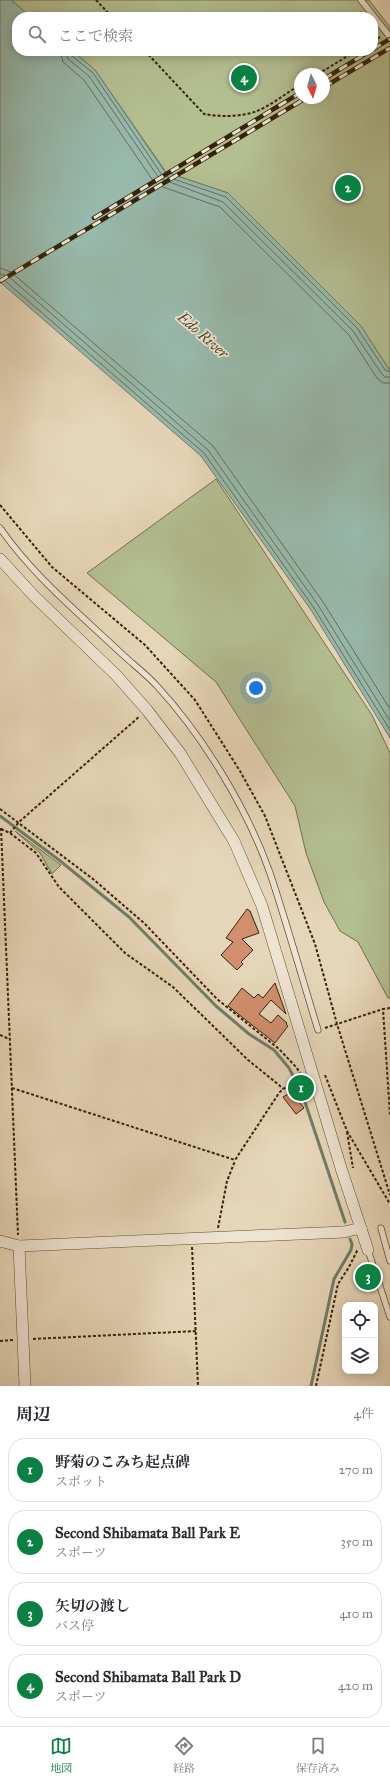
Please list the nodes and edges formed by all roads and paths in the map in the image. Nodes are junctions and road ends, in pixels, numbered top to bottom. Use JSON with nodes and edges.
{"nodes":[{"id":1,"x":96,"y":0,"type":"edge"},
{"id":2,"x":361,"y":0,"type":"edge"},
{"id":3,"x":107,"y":12,"type":"edge"},
{"id":4,"x":370,"y":12,"type":"edge"},
{"id":5,"x":378,"y":22,"type":"edge"},
{"id":6,"x":390,"y":37,"type":"edge"},
{"id":7,"x":150,"y":56,"type":"edge"},
{"id":8,"x":348,"y":56,"type":"edge"},
{"id":9,"x":328,"y":68,"type":"edge"},
{"id":10,"x":294,"y":88,"type":"edge"},
{"id":11,"x":0,"y":528,"type":"edge"},
{"id":12,"x":0,"y":559,"type":"edge"},
{"id":13,"x":147,"y":710,"type":"junction"},
{"id":14,"x":0,"y":809,"type":"edge"},
{"id":15,"x":19,"y":822,"type":"junction"},
{"id":16,"x":0,"y":828,"type":"edge"},
{"id":17,"x":10,"y":832,"type":"junction"},
{"id":18,"x":390,"y":1008,"type":"edge"},
{"id":19,"x":383,"y":1009,"type":"junction"},
{"id":20,"x":318,"y":1030,"type":"joint"},
{"id":21,"x":0,"y":1035,"type":"edge"},
{"id":22,"x":9,"y":1039,"type":"junction"},
{"id":23,"x":324,"y":1074,"type":"dead end"},
{"id":24,"x":12,"y":1088,"type":"junction"},
{"id":25,"x":283,"y":1089,"type":"junction"},
{"id":26,"x":390,"y":1115,"type":"edge"},
{"id":27,"x":235,"y":1160,"type":"junction"},
{"id":28,"x":390,"y":1204,"type":"edge"},
{"id":29,"x":381,"y":1228,"type":"dead end"},
{"id":30,"x":362,"y":1233,"type":"junction"},
{"id":31,"x":216,"y":1237,"type":"junction"},
{"id":32,"x":192,"y":1238,"type":"junction"},
{"id":33,"x":0,"y":1241,"type":"edge"},
{"id":34,"x":19,"y":1246,"type":"junction"},
{"id":35,"x":368,"y":1250,"type":"joint"},
{"id":36,"x":390,"y":1261,"type":"edge"},
{"id":37,"x":390,"y":1317,"type":"edge"},
{"id":38,"x":196,"y":1331,"type":"junction"},
{"id":39,"x":23,"y":1339,"type":"junction"},
{"id":40,"x":0,"y":1341,"type":"edge"},
{"id":41,"x":25,"y":1386,"type":"edge"},
{"id":42,"x":198,"y":1386,"type":"edge"},
{"id":43,"x":316,"y":1386,"type":"edge"}],
"edges":[{"from":1,"to":3,"type":"path"},
{"from":2,"to":4,"type":"lane"},
{"from":5,"to":6,"type":"lane"},
{"from":7,"to":10,"type":"path"},
{"from":8,"to":9,"type":"path"},
{"from":11,"to":20,"type":"lane"},
{"from":12,"to":13,"type":"street"},
{"from":13,"to":15,"type":"path"},
{"from":13,"to":30,"type":"street"},
{"from":14,"to":15,"type":"path"},
{"from":15,"to":17,"type":"path"},
{"from":15,"to":25,"type":"path"},
{"from":16,"to":17,"type":"path"},
{"from":16,"to":22,"type":"path"},
{"from":17,"to":25,"type":"path"},
{"from":18,"to":19,"type":"path"},
{"from":19,"to":20,"type":"path"},
{"from":19,"to":26,"type":"path"},
{"from":21,"to":22,"type":"path"},
{"from":22,"to":24,"type":"path"},
{"from":23,"to":28,"type":"path"},
{"from":24,"to":27,"type":"path"},
{"from":24,"to":34,"type":"path"},
{"from":25,"to":27,"type":"path"},
{"from":27,"to":31,"type":"path"},
{"from":29,"to":36,"type":"lane"},
{"from":30,"to":31,"type":"street"},
{"from":30,"to":35,"type":"street"},
{"from":30,"to":43,"type":"path"},
{"from":31,"to":32,"type":"street"},
{"from":32,"to":34,"type":"street"},
{"from":32,"to":38,"type":"path"},
{"from":33,"to":34,"type":"street"},
{"from":34,"to":39,"type":"street"},
{"from":35,"to":37,"type":"lane"},
{"from":38,"to":39,"type":"path"},
{"from":38,"to":42,"type":"path"},
{"from":39,"to":40,"type":"path"},
{"from":39,"to":41,"type":"street"}]}
